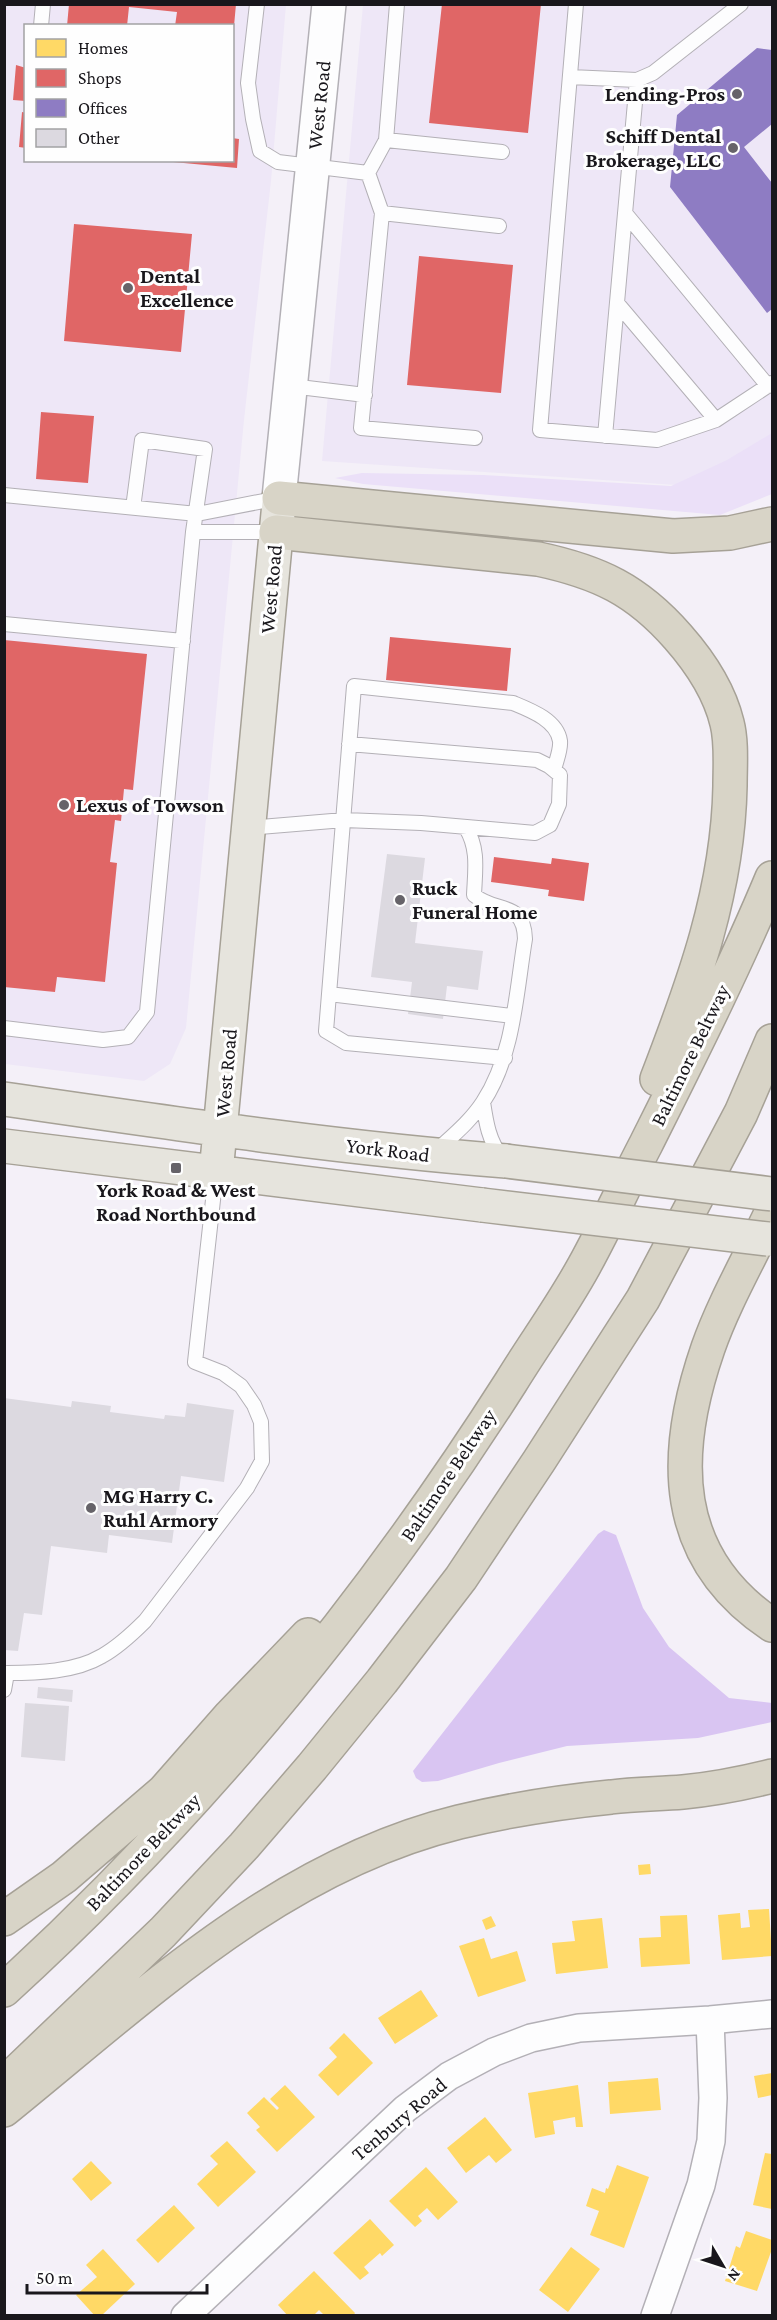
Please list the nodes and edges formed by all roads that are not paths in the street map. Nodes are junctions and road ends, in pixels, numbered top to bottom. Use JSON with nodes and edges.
{"nodes":[{"id":1,"x":43,"y":4,"type":"edge"},
{"id":2,"x":257,"y":4,"type":"edge"},
{"id":3,"x":329,"y":4,"type":"edge"},
{"id":4,"x":397,"y":4,"type":"edge"},
{"id":5,"x":576,"y":4,"type":"edge"},
{"id":6,"x":741,"y":4,"type":"edge"},
{"id":7,"x":41,"y":24,"type":"edge"},
{"id":8,"x":570,"y":77,"type":"junction"},
{"id":9,"x":637,"y":80,"type":"junction"},
{"id":10,"x":386,"y":140,"type":"junction"},
{"id":11,"x":502,"y":152,"type":"dead end"},
{"id":12,"x":313,"y":167,"type":"junction"},
{"id":13,"x":368,"y":173,"type":"junction"},
{"id":14,"x":382,"y":213,"type":"junction"},
{"id":15,"x":625,"y":213,"type":"junction"},
{"id":16,"x":499,"y":226,"type":"dead end"},
{"id":17,"x":617,"y":303,"type":"junction"},
{"id":18,"x":770,"y":385,"type":"edge"},
{"id":19,"x":291,"y":386,"type":"junction"},
{"id":20,"x":364,"y":395,"type":"junction"},
{"id":21,"x":716,"y":420,"type":"junction"},
{"id":22,"x":605,"y":435,"type":"junction"},
{"id":23,"x":475,"y":438,"type":"dead end"},
{"id":24,"x":4,"y":495,"type":"edge"},
{"id":25,"x":279,"y":498,"type":"junction"},
{"id":26,"x":133,"y":508,"type":"junction"},
{"id":27,"x":197,"y":514,"type":"junction"},
{"id":28,"x":772,"y":524,"type":"edge"},
{"id":29,"x":193,"y":532,"type":"junction"},
{"id":30,"x":276,"y":532,"type":"junction"},
{"id":31,"x":4,"y":624,"type":"edge"},
{"id":32,"x":183,"y":641,"type":"junction"},
{"id":33,"x":349,"y":744,"type":"junction"},
{"id":34,"x":554,"y":770,"type":"junction"},
{"id":35,"x":344,"y":820,"type":"junction"},
{"id":36,"x":249,"y":828,"type":"junction"},
{"id":37,"x":466,"y":828,"type":"junction"},
{"id":38,"x":772,"y":878,"type":"edge"},
{"id":39,"x":329,"y":994,"type":"junction"},
{"id":40,"x":512,"y":1016,"type":"junction"},
{"id":41,"x":4,"y":1028,"type":"edge"},
{"id":42,"x":772,"y":1041,"type":"edge"},
{"id":43,"x":505,"y":1058,"type":"junction"},
{"id":44,"x":4,"y":1099,"type":"edge"},
{"id":45,"x":483,"y":1102,"type":"junction"},
{"id":46,"x":221,"y":1130,"type":"junction"},
{"id":47,"x":4,"y":1146,"type":"edge"},
{"id":48,"x":431,"y":1155,"type":"junction"},
{"id":49,"x":506,"y":1161,"type":"junction"},
{"id":50,"x":216,"y":1173,"type":"junction"},
{"id":51,"x":772,"y":1194,"type":"edge"},
{"id":52,"x":771,"y":1233,"type":"edge"},
{"id":53,"x":583,"y":1267,"type":"junction"},
{"id":54,"x":480,"y":1430,"type":"junction"},
{"id":55,"x":772,"y":1625,"type":"edge"},
{"id":56,"x":6,"y":1673,"type":"edge"},
{"id":57,"x":4,"y":1690,"type":"edge"},
{"id":58,"x":772,"y":1776,"type":"edge"},
{"id":59,"x":4,"y":1919,"type":"edge"},
{"id":60,"x":4,"y":1990,"type":"edge"},
{"id":61,"x":772,"y":2014,"type":"edge"},
{"id":62,"x":710,"y":2020,"type":"junction"},
{"id":63,"x":4,"y":2084,"type":"edge"},
{"id":64,"x":4,"y":2110,"type":"edge"},
{"id":65,"x":185,"y":2316,"type":"edge"},
{"id":66,"x":655,"y":2316,"type":"edge"}],
"edges":[{"from":1,"to":7,"type":"lane"},
{"from":2,"to":12,"type":"lane"},
{"from":3,"to":12,"type":"street","name":"West Road"},
{"from":4,"to":10,"type":"lane"},
{"from":5,"to":8,"type":"lane"},
{"from":6,"to":9,"type":"lane"},
{"from":8,"to":9,"type":"lane"},
{"from":8,"to":22,"type":"lane"},
{"from":9,"to":15,"type":"lane"},
{"from":10,"to":11,"type":"lane"},
{"from":10,"to":13,"type":"lane"},
{"from":12,"to":13,"type":"lane"},
{"from":12,"to":19,"type":"street","name":"West Road"},
{"from":13,"to":14,"type":"lane"},
{"from":14,"to":16,"type":"lane"},
{"from":14,"to":20,"type":"lane"},
{"from":15,"to":17,"type":"lane"},
{"from":15,"to":18,"type":"lane"},
{"from":17,"to":21,"type":"lane"},
{"from":17,"to":22,"type":"lane"},
{"from":18,"to":21,"type":"lane"},
{"from":19,"to":20,"type":"lane"},
{"from":19,"to":25,"type":"street","name":"West Road"},
{"from":20,"to":23,"type":"lane"},
{"from":21,"to":22,"type":"lane"},
{"from":24,"to":26,"type":"lane"},
{"from":25,"to":27,"type":"lane"},
{"from":25,"to":28,"type":"highway"},
{"from":25,"to":30,"type":"main road","name":"West Road"},
{"from":26,"to":27,"type":"lane"},
{"from":26,"to":27,"type":"lane"},
{"from":27,"to":29,"type":"lane"},
{"from":29,"to":30,"type":"lane"},
{"from":29,"to":32,"type":"lane"},
{"from":30,"to":36,"type":"main road","name":"West Road"},
{"from":30,"to":53,"type":"highway"},
{"from":31,"to":32,"type":"lane"},
{"from":32,"to":41,"type":"lane"},
{"from":33,"to":34,"type":"lane"},
{"from":33,"to":34,"type":"lane"},
{"from":33,"to":35,"type":"lane"},
{"from":34,"to":37,"type":"lane"},
{"from":35,"to":36,"type":"lane"},
{"from":35,"to":37,"type":"lane"},
{"from":35,"to":39,"type":"lane"},
{"from":36,"to":46,"type":"main road","name":"West Road"},
{"from":37,"to":40,"type":"lane"},
{"from":38,"to":53,"type":"highway","name":"Baltimore Beltway"},
{"from":39,"to":40,"type":"lane"},
{"from":39,"to":43,"type":"lane"},
{"from":40,"to":43,"type":"lane"},
{"from":42,"to":63,"type":"highway"},
{"from":43,"to":45,"type":"lane"},
{"from":44,"to":46,"type":"main road","name":"York Road"},
{"from":45,"to":48,"type":"lane"},
{"from":45,"to":49,"type":"lane"},
{"from":46,"to":48,"type":"main road","name":"York Road"},
{"from":46,"to":50,"type":"main road","name":"West Road"},
{"from":47,"to":50,"type":"main road","name":"York Road"},
{"from":48,"to":49,"type":"main road","name":"York Road"},
{"from":49,"to":51,"type":"main road","name":"York Road","bridge":true},
{"from":50,"to":52,"type":"main road","name":"York Road","bridge":true},
{"from":50,"to":56,"type":"lane"},
{"from":52,"to":55,"type":"highway"},
{"from":53,"to":54,"type":"highway","name":"Baltimore Beltway"},
{"from":54,"to":59,"type":"highway"},
{"from":54,"to":60,"type":"highway","name":"Baltimore Beltway"},
{"from":56,"to":57,"type":"lane"},
{"from":58,"to":64,"type":"highway"},
{"from":61,"to":62,"type":"street","name":"Tenbury Road"},
{"from":62,"to":65,"type":"street","name":"Tenbury Road"},
{"from":62,"to":66,"type":"street"}]}
